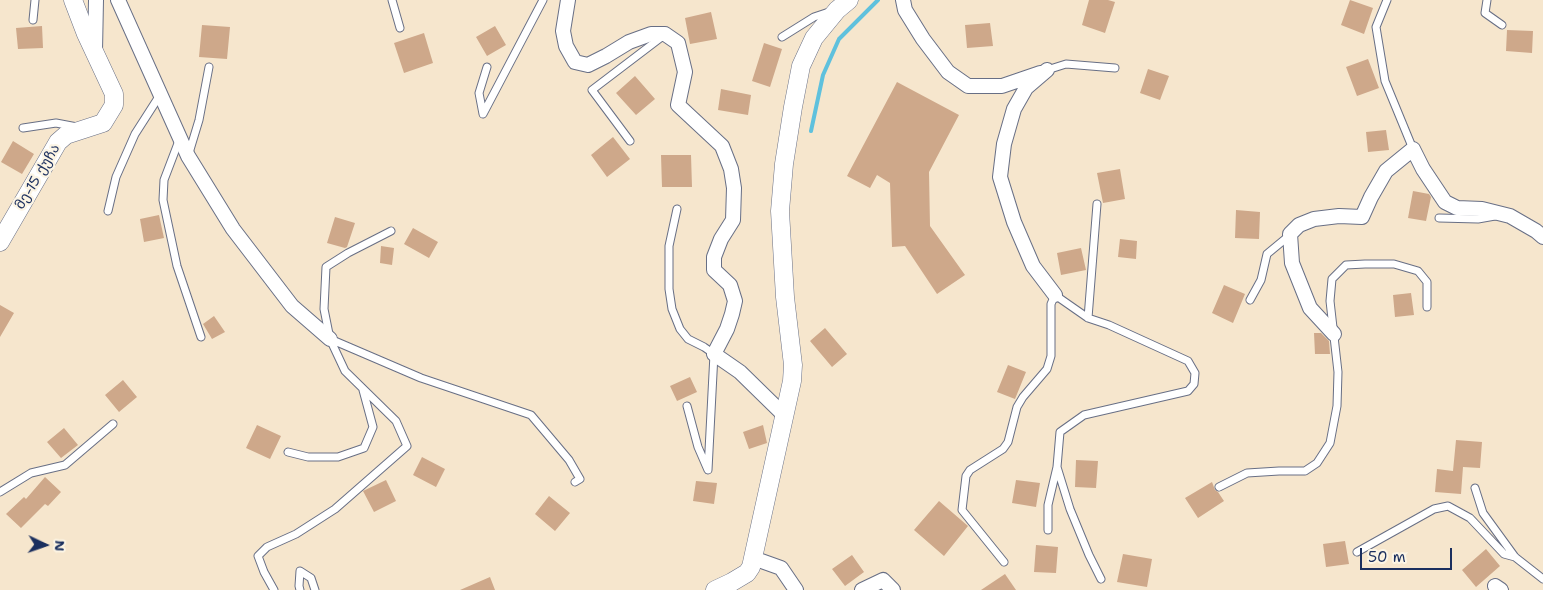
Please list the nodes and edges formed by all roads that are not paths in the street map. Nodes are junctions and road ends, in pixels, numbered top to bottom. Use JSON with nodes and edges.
{"nodes":[{"id":1,"x":35,"y":0,"type":"edge"},
{"id":2,"x":73,"y":0,"type":"edge"},
{"id":3,"x":96,"y":0,"type":"edge"},
{"id":4,"x":118,"y":0,"type":"edge"},
{"id":5,"x":392,"y":0,"type":"edge"},
{"id":6,"x":543,"y":0,"type":"edge"},
{"id":7,"x":568,"y":0,"type":"edge"},
{"id":8,"x":903,"y":0,"type":"edge"},
{"id":9,"x":1387,"y":0,"type":"edge"},
{"id":10,"x":1487,"y":0,"type":"edge"},
{"id":11,"x":843,"y":5,"type":"edge"},
{"id":12,"x":33,"y":20,"type":"dead end"},
{"id":13,"x":1502,"y":25,"type":"dead end"},
{"id":14,"x":400,"y":28,"type":"dead end"},
{"id":15,"x":665,"y":34,"type":"junction"},
{"id":16,"x":782,"y":37,"type":"dead end"},
{"id":17,"x":95,"y":54,"type":"junction"},
{"id":18,"x":487,"y":67,"type":"dead end"},
{"id":19,"x":209,"y":68,"type":"dead end"},
{"id":20,"x":1115,"y":68,"type":"dead end"},
{"id":21,"x":1047,"y":70,"type":"junction"},
{"id":22,"x":160,"y":95,"type":"junction"},
{"id":23,"x":23,"y":128,"type":"dead end"},
{"id":24,"x":88,"y":128,"type":"junction"},
{"id":25,"x":180,"y":138,"type":"junction"},
{"id":26,"x":630,"y":140,"type":"dead end"},
{"id":27,"x":1413,"y":149,"type":"junction"},
{"id":28,"x":188,"y":156,"type":"junction"},
{"id":29,"x":1097,"y":204,"type":"dead end"},
{"id":30,"x":676,"y":209,"type":"dead end"},
{"id":31,"x":108,"y":210,"type":"dead end"},
{"id":32,"x":1503,"y":215,"type":"junction"},
{"id":33,"x":1439,"y":218,"type":"dead end"},
{"id":34,"x":391,"y":231,"type":"dead end"},
{"id":35,"x":1290,"y":234,"type":"junction"},
{"id":36,"x":1543,"y":236,"type":"edge"},
{"id":37,"x":0,"y":242,"type":"edge"},
{"id":38,"x":1055,"y":295,"type":"junction"},
{"id":39,"x":1250,"y":300,"type":"dead end"},
{"id":40,"x":1427,"y":307,"type":"dead end"},
{"id":41,"x":1088,"y":318,"type":"junction"},
{"id":42,"x":1334,"y":334,"type":"junction"},
{"id":43,"x":201,"y":336,"type":"dead end"},
{"id":44,"x":330,"y":339,"type":"junction"},
{"id":45,"x":714,"y":354,"type":"junction"},
{"id":46,"x":363,"y":389,"type":"junction"},
{"id":47,"x":687,"y":406,"type":"dead end"},
{"id":48,"x":785,"y":416,"type":"junction"},
{"id":49,"x":112,"y":424,"type":"dead end"},
{"id":50,"x":288,"y":452,"type":"dead end"},
{"id":51,"x":1057,"y":467,"type":"junction"},
{"id":52,"x":575,"y":482,"type":"dead end"},
{"id":53,"x":1219,"y":487,"type":"dead end"},
{"id":54,"x":1474,"y":488,"type":"dead end"},
{"id":55,"x":0,"y":492,"type":"edge"},
{"id":56,"x":1048,"y":530,"type":"dead end"},
{"id":57,"x":1357,"y":552,"type":"dead end"},
{"id":58,"x":753,"y":558,"type":"junction"},
{"id":59,"x":1515,"y":558,"type":"junction"},
{"id":60,"x":1004,"y":562,"type":"dead end"},
{"id":61,"x":1101,"y":579,"type":"dead end"},
{"id":62,"x":1543,"y":579,"type":"edge"},
{"id":63,"x":274,"y":590,"type":"edge"},
{"id":64,"x":300,"y":590,"type":"edge"},
{"id":65,"x":315,"y":590,"type":"edge"},
{"id":66,"x":715,"y":590,"type":"edge"},
{"id":67,"x":796,"y":590,"type":"edge"},
{"id":68,"x":862,"y":590,"type":"edge"},
{"id":69,"x":892,"y":590,"type":"edge"}],
"edges":[{"from":1,"to":12,"type":"lane"},
{"from":2,"to":17,"type":"street","name":"მე-15 ქუჩა"},
{"from":3,"to":17,"type":"street"},
{"from":4,"to":22,"type":"street"},
{"from":5,"to":14,"type":"lane"},
{"from":6,"to":18,"type":"lane"},
{"from":7,"to":15,"type":"street"},
{"from":8,"to":21,"type":"street"},
{"from":9,"to":27,"type":"lane"},
{"from":10,"to":13,"type":"lane"},
{"from":11,"to":16,"type":"lane"},
{"from":11,"to":48,"type":"street"},
{"from":15,"to":26,"type":"lane"},
{"from":15,"to":45,"type":"street"},
{"from":17,"to":24,"type":"street","name":"მე-15 ქუჩა"},
{"from":19,"to":28,"type":"lane"},
{"from":20,"to":21,"type":"lane"},
{"from":21,"to":38,"type":"street"},
{"from":22,"to":25,"type":"street"},
{"from":22,"to":31,"type":"lane"},
{"from":23,"to":24,"type":"lane"},
{"from":24,"to":37,"type":"street","name":"მე-15 ქუჩა"},
{"from":25,"to":28,"type":"street"},
{"from":25,"to":43,"type":"lane"},
{"from":27,"to":32,"type":"street"},
{"from":27,"to":35,"type":"street"},
{"from":28,"to":44,"type":"street"},
{"from":29,"to":41,"type":"lane"},
{"from":30,"to":45,"type":"lane"},
{"from":32,"to":33,"type":"lane"},
{"from":32,"to":36,"type":"street"},
{"from":34,"to":44,"type":"lane"},
{"from":35,"to":39,"type":"lane"},
{"from":35,"to":42,"type":"street"},
{"from":38,"to":41,"type":"lane"},
{"from":38,"to":60,"type":"lane"},
{"from":40,"to":42,"type":"lane"},
{"from":41,"to":51,"type":"lane"},
{"from":42,"to":53,"type":"lane"},
{"from":44,"to":46,"type":"lane"},
{"from":44,"to":52,"type":"lane"},
{"from":45,"to":47,"type":"lane"},
{"from":45,"to":48,"type":"street"},
{"from":46,"to":50,"type":"lane"},
{"from":46,"to":63,"type":"lane"},
{"from":48,"to":58,"type":"street"},
{"from":49,"to":55,"type":"lane"},
{"from":51,"to":56,"type":"lane"},
{"from":51,"to":61,"type":"lane"},
{"from":54,"to":59,"type":"lane"},
{"from":57,"to":59,"type":"lane"},
{"from":58,"to":66,"type":"street"},
{"from":58,"to":67,"type":"street"},
{"from":59,"to":62,"type":"lane"},
{"from":64,"to":65,"type":"lane"},
{"from":68,"to":69,"type":"street"}]}
